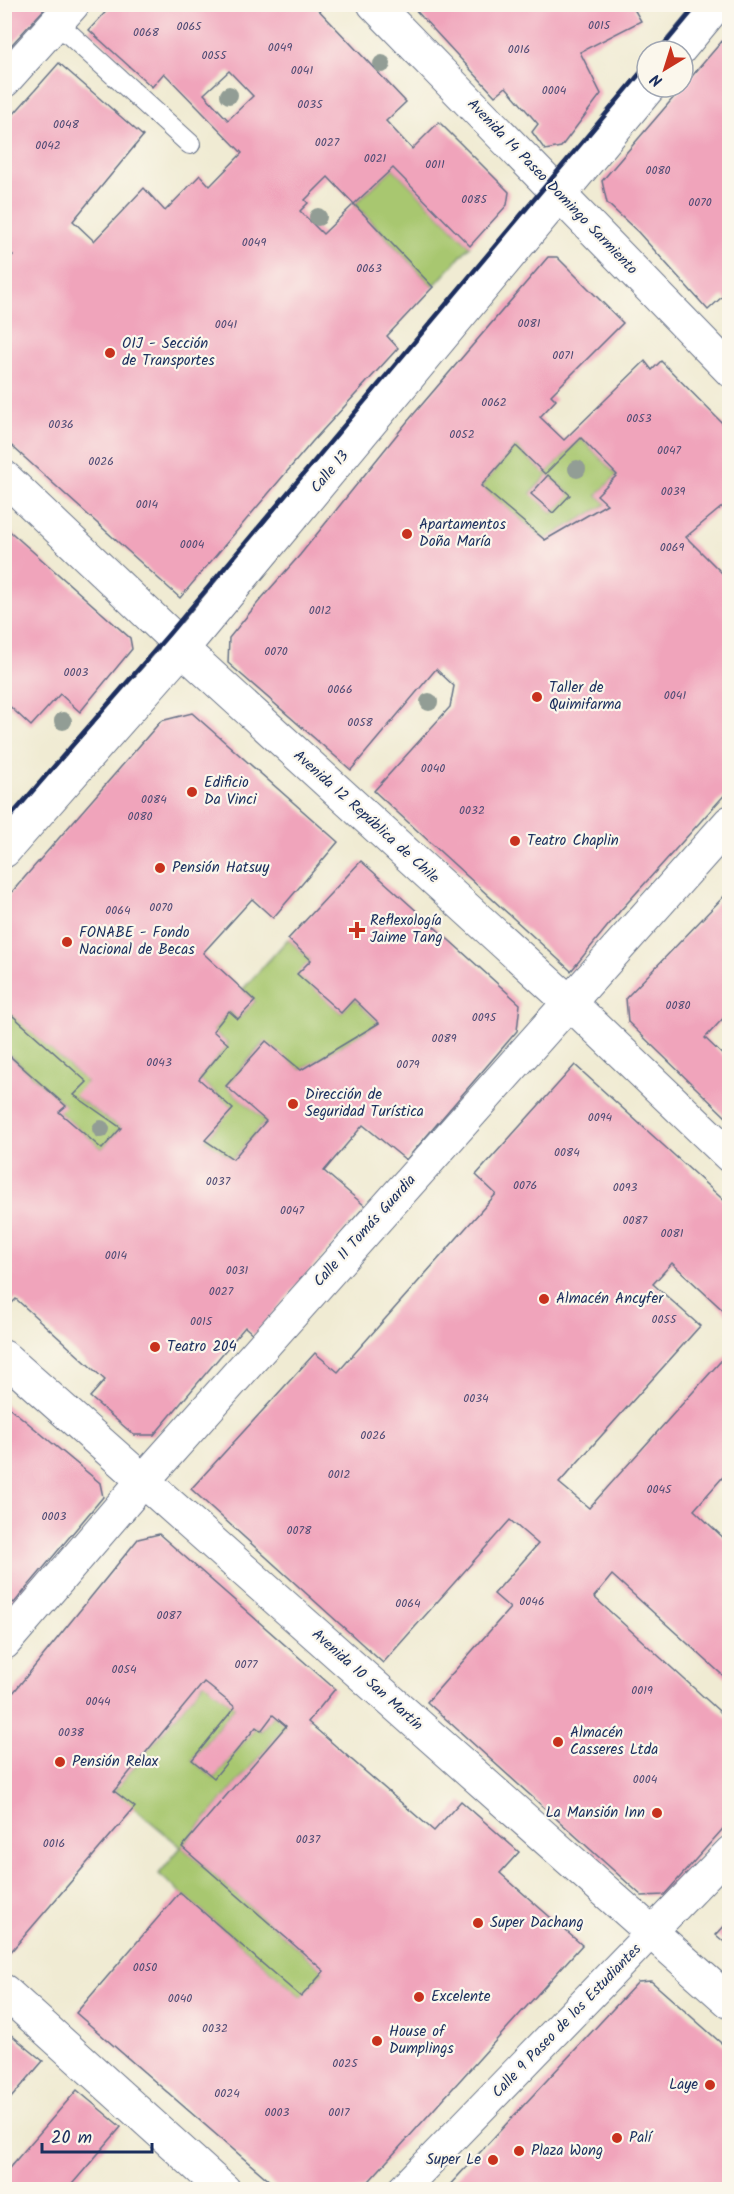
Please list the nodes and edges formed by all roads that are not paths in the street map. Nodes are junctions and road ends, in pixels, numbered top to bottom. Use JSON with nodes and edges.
{"nodes":[{"id":1,"x":374,"y":4,"type":"edge"},
{"id":2,"x":717,"y":4,"type":"edge"},
{"id":3,"x":65,"y":14,"type":"edge"},
{"id":4,"x":688,"y":39,"type":"edge"},
{"id":5,"x":4,"y":81,"type":"edge"},
{"id":6,"x":639,"y":99,"type":"edge"},
{"id":7,"x":190,"y":144,"type":"dead end"},
{"id":8,"x":560,"y":195,"type":"junction"},
{"id":9,"x":729,"y":370,"type":"edge"},
{"id":10,"x":4,"y":477,"type":"edge"},
{"id":11,"x":182,"y":649,"type":"junction"},
{"id":12,"x":729,"y":822,"type":"edge"},
{"id":13,"x":4,"y":851,"type":"edge"},
{"id":14,"x":569,"y":1002,"type":"junction"},
{"id":15,"x":729,"y":1156,"type":"edge"},
{"id":16,"x":4,"y":1357,"type":"edge"},
{"id":17,"x":143,"y":1481,"type":"junction"},
{"id":18,"x":4,"y":1643,"type":"edge"},
{"id":19,"x":729,"y":1851,"type":"edge"},
{"id":20,"x":652,"y":1934,"type":"junction"},
{"id":21,"x":4,"y":1991,"type":"edge"},
{"id":22,"x":729,"y":2002,"type":"edge"},
{"id":23,"x":224,"y":2190,"type":"edge"},
{"id":24,"x":402,"y":2190,"type":"edge"}],
"edges":[{"from":1,"to":8,"type":"street","name":"Avenida 14 Paseo Domingo Sarmiento"},
{"from":2,"to":4,"type":"street"},
{"from":3,"to":5,"type":"street"},
{"from":3,"to":7,"type":"lane"},
{"from":6,"to":8,"type":"street","name":"Calle 13"},
{"from":8,"to":9,"type":"street","name":"Avenida 14 Paseo Domingo Sarmiento"},
{"from":8,"to":11,"type":"street","name":"Calle 13"},
{"from":10,"to":11,"type":"street","name":"Avenida 12 República de Chile"},
{"from":11,"to":13,"type":"street","name":"Calle 13"},
{"from":11,"to":14,"type":"street","name":"Avenida 12 República de Chile"},
{"from":12,"to":14,"type":"street","name":"Calle 11 Tomás Guardia"},
{"from":14,"to":15,"type":"street","name":"Avenida 12 República de Chile"},
{"from":14,"to":17,"type":"street","name":"Calle 11 Tomás Guardia"},
{"from":16,"to":17,"type":"street","name":"Avenida 10 San Martín"},
{"from":17,"to":18,"type":"street","name":"Calle 11 Tomás Guardia"},
{"from":17,"to":20,"type":"street","name":"Avenida 10 San Martín"},
{"from":19,"to":20,"type":"street","name":"Calle 9 Paseo de los Estudiantes"},
{"from":20,"to":22,"type":"street","name":"Avenida 10 San Martín"},
{"from":20,"to":24,"type":"street","name":"Calle 9 Paseo de los Estudiantes"},
{"from":21,"to":23,"type":"street"}]}
